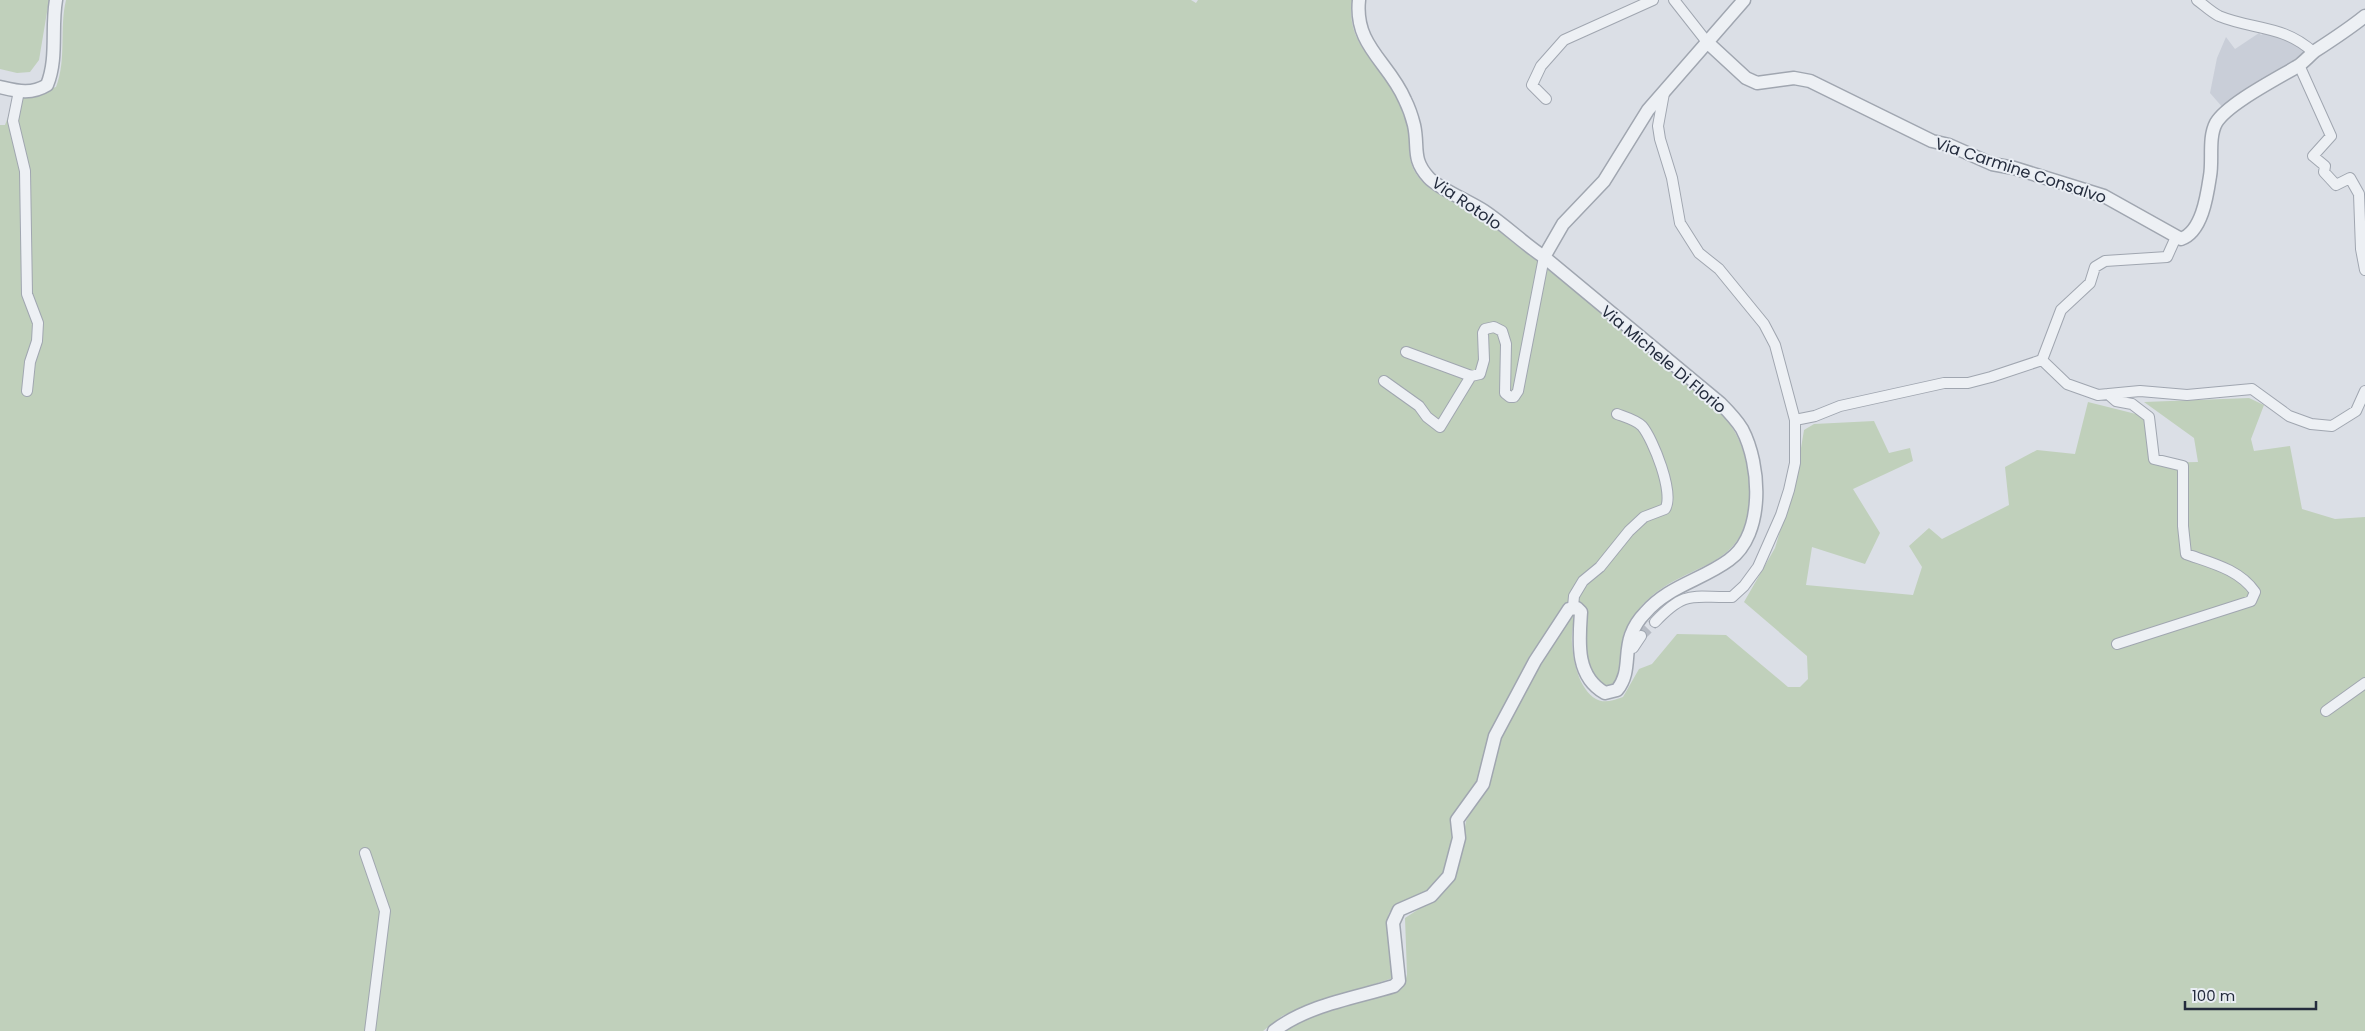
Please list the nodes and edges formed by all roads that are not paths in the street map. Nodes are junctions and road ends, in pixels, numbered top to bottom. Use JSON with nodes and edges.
{"nodes":[{"id":1,"x":56,"y":0,"type":"edge"},
{"id":2,"x":1653,"y":0,"type":"edge"},
{"id":3,"x":1674,"y":0,"type":"edge"},
{"id":4,"x":1744,"y":0,"type":"edge"},
{"id":5,"x":2197,"y":0,"type":"edge"},
{"id":6,"x":1358,"y":1,"type":"edge"},
{"id":7,"x":2365,"y":16,"type":"edge"},
{"id":8,"x":1707,"y":42,"type":"junction"},
{"id":9,"x":2313,"y":52,"type":"junction"},
{"id":10,"x":2300,"y":65,"type":"junction"},
{"id":11,"x":0,"y":87,"type":"edge"},
{"id":12,"x":1665,"y":89,"type":"junction"},
{"id":13,"x":19,"y":91,"type":"junction"},
{"id":14,"x":1546,"y":99,"type":"dead end"},
{"id":15,"x":2176,"y":237,"type":"junction"},
{"id":16,"x":1544,"y":257,"type":"junction"},
{"id":17,"x":2365,"y":270,"type":"edge"},
{"id":18,"x":1406,"y":352,"type":"dead end"},
{"id":19,"x":2042,"y":360,"type":"junction"},
{"id":20,"x":1471,"y":376,"type":"junction"},
{"id":21,"x":1384,"y":380,"type":"dead end"},
{"id":22,"x":27,"y":391,"type":"dead end"},
{"id":23,"x":2365,"y":391,"type":"edge"},
{"id":24,"x":2108,"y":394,"type":"junction"},
{"id":25,"x":1617,"y":414,"type":"dead end"},
{"id":26,"x":1795,"y":420,"type":"junction"},
{"id":27,"x":1573,"y":607,"type":"junction"},
{"id":28,"x":1655,"y":622,"type":"tunnel mouth"},
{"id":29,"x":1642,"y":636,"type":"tunnel mouth"},
{"id":30,"x":2117,"y":644,"type":"dead end"},
{"id":31,"x":1628,"y":648,"type":"junction"},
{"id":32,"x":2365,"y":683,"type":"edge"},
{"id":33,"x":2326,"y":711,"type":"dead end"},
{"id":34,"x":365,"y":853,"type":"dead end"},
{"id":35,"x":370,"y":1031,"type":"edge"},
{"id":36,"x":1274,"y":1031,"type":"edge"}],
"edges":[{"from":1,"to":13,"type":"street"},
{"from":2,"to":14,"type":"street"},
{"from":3,"to":8,"type":"street"},
{"from":4,"to":8,"type":"street"},
{"from":5,"to":9,"type":"street"},
{"from":6,"to":16,"type":"street","name":"Via Rotolo"},
{"from":7,"to":9,"type":"street"},
{"from":8,"to":12,"type":"street"},
{"from":8,"to":15,"type":"street","name":"Via Carmine Consalvo"},
{"from":9,"to":10,"type":"street"},
{"from":10,"to":15,"type":"street"},
{"from":10,"to":17,"type":"street"},
{"from":11,"to":13,"type":"street"},
{"from":12,"to":16,"type":"street"},
{"from":12,"to":26,"type":"street"},
{"from":13,"to":22,"type":"street"},
{"from":15,"to":19,"type":"street"},
{"from":16,"to":20,"type":"street"},
{"from":16,"to":31,"type":"street","name":"Via Michele Di Florio"},
{"from":18,"to":20,"type":"street"},
{"from":19,"to":24,"type":"street"},
{"from":19,"to":26,"type":"street"},
{"from":20,"to":21,"type":"street"},
{"from":23,"to":24,"type":"street"},
{"from":24,"to":30,"type":"street"},
{"from":25,"to":27,"type":"street"},
{"from":26,"to":28,"type":"street"},
{"from":27,"to":31,"type":"street","name":"Via Michele Di Florio"},
{"from":27,"to":36,"type":"street"},
{"from":29,"to":31,"type":"street"},
{"from":32,"to":33,"type":"street"},
{"from":34,"to":35,"type":"street"}]}
